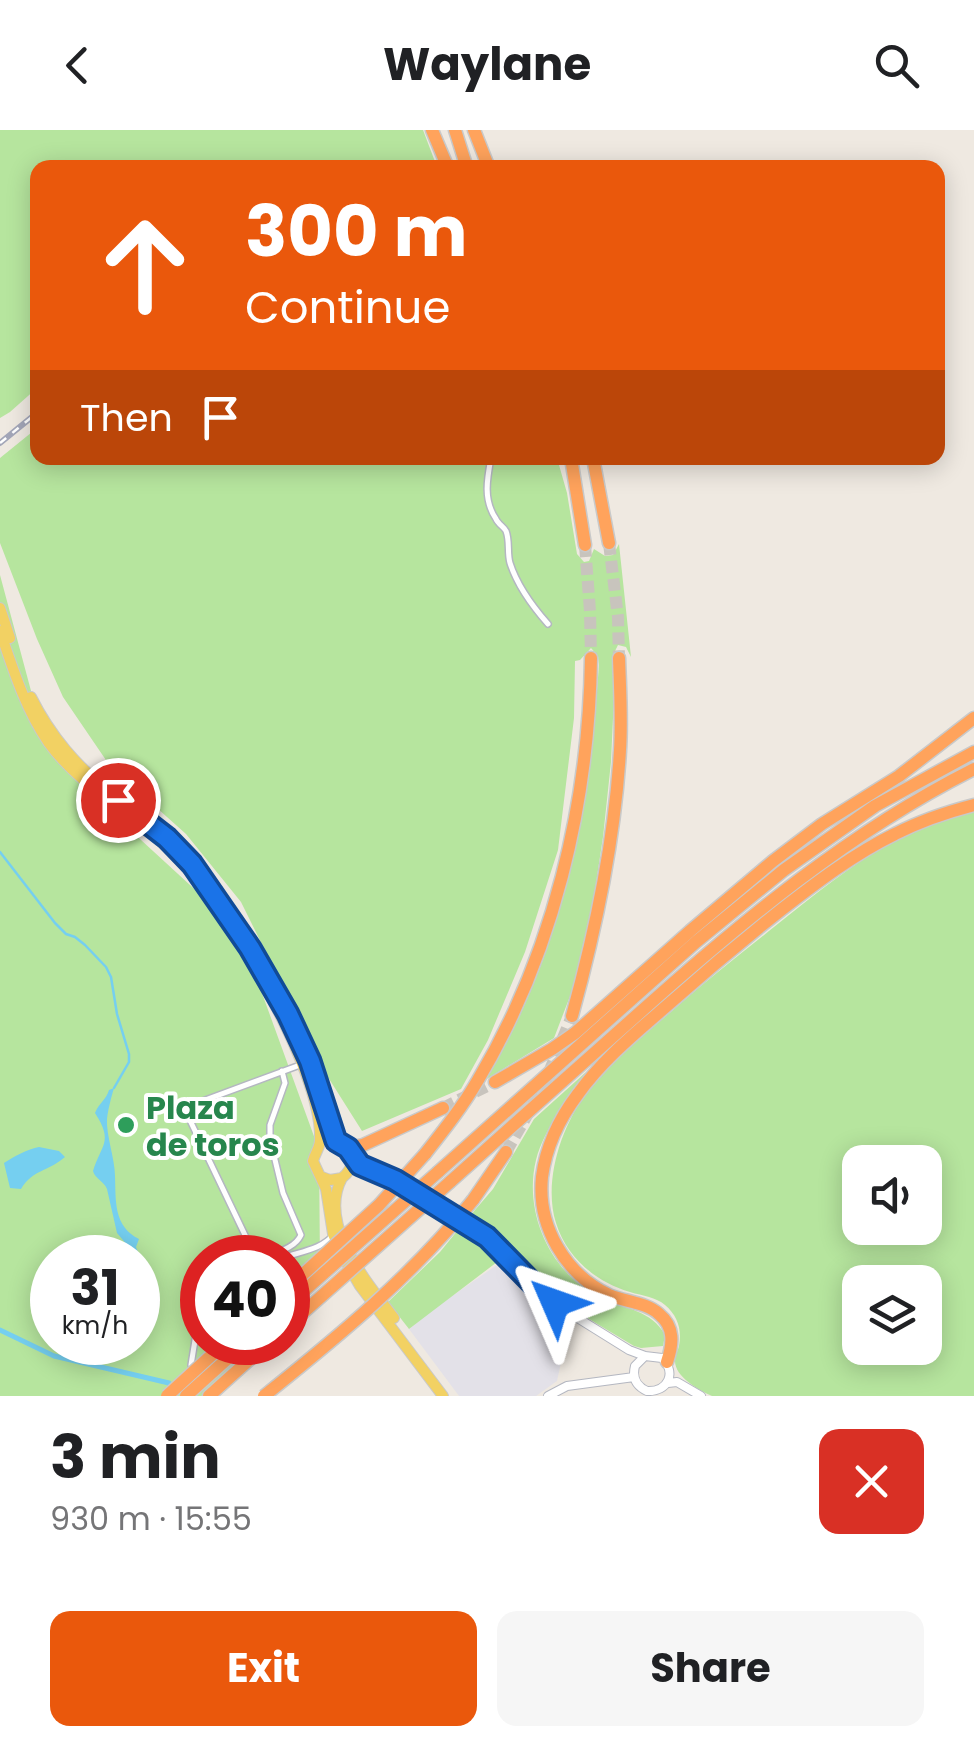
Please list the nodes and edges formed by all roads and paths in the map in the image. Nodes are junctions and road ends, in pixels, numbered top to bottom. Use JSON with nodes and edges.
{"nodes":[{"id":1,"x":432,"y":130,"type":"edge"},
{"id":2,"x":455,"y":130,"type":"edge"},
{"id":3,"x":478,"y":130,"type":"edge"},
{"id":4,"x":445,"y":160,"type":"edge"},
{"id":5,"x":465,"y":160,"type":"edge"},
{"id":6,"x":487,"y":160,"type":"edge"},
{"id":7,"x":490,"y":465,"type":"edge"},
{"id":8,"x":571,"y":465,"type":"edge"},
{"id":9,"x":594,"y":465,"type":"edge"},
{"id":10,"x":609,"y":543,"type":"tunnel mouth"},
{"id":11,"x":585,"y":545,"type":"tunnel mouth"},
{"id":12,"x":0,"y":608,"type":"edge"},
{"id":13,"x":548,"y":624,"type":"dead end"},
{"id":14,"x":0,"y":630,"type":"edge"},
{"id":15,"x":590,"y":658,"type":"tunnel mouth"},
{"id":16,"x":620,"y":658,"type":"tunnel mouth"},
{"id":17,"x":974,"y":718,"type":"edge"},
{"id":18,"x":974,"y":752,"type":"edge"},
{"id":19,"x":974,"y":768,"type":"edge"},
{"id":20,"x":974,"y":798,"type":"edge"},
{"id":21,"x":875,"y":806,"type":"junction"},
{"id":22,"x":974,"y":806,"type":"edge"},
{"id":23,"x":838,"y":850,"type":"junction"},
{"id":24,"x":572,"y":1016,"type":"tunnel mouth"},
{"id":25,"x":302,"y":1064,"type":"junction"},
{"id":26,"x":282,"y":1072,"type":"junction"},
{"id":27,"x":494,"y":1082,"type":"tunnel mouth"},
{"id":28,"x":443,"y":1108,"type":"tunnel mouth"},
{"id":29,"x":320,"y":1146,"type":"junction"},
{"id":30,"x":346,"y":1148,"type":"junction"},
{"id":31,"x":506,"y":1152,"type":"tunnel mouth"},
{"id":32,"x":375,"y":1174,"type":"junction"},
{"id":33,"x":345,"y":1175,"type":"junction"},
{"id":34,"x":322,"y":1177,"type":"junction"},
{"id":35,"x":333,"y":1234,"type":"junction"},
{"id":36,"x":247,"y":1235,"type":"edge"},
{"id":37,"x":301,"y":1235,"type":"edge"},
{"id":38,"x":321,"y":1246,"type":"junction"},
{"id":39,"x":310,"y":1249,"type":"edge"},
{"id":40,"x":341,"y":1253,"type":"junction"},
{"id":41,"x":310,"y":1268,"type":"edge"},
{"id":42,"x":310,"y":1285,"type":"edge"},
{"id":43,"x":310,"y":1306,"type":"edge"},
{"id":44,"x":641,"y":1359,"type":"junction"},
{"id":45,"x":190,"y":1365,"type":"edge"},
{"id":46,"x":201,"y":1365,"type":"edge"},
{"id":47,"x":222,"y":1365,"type":"edge"},
{"id":48,"x":243,"y":1365,"type":"edge"},
{"id":49,"x":668,"y":1366,"type":"junction"},
{"id":50,"x":634,"y":1377,"type":"junction"},
{"id":51,"x":662,"y":1390,"type":"edge"},
{"id":52,"x":698,"y":1394,"type":"edge"},
{"id":53,"x":551,"y":1395,"type":"edge"},
{"id":54,"x":167,"y":1396,"type":"edge"},
{"id":55,"x":190,"y":1396,"type":"edge"},
{"id":56,"x":209,"y":1396,"type":"edge"},
{"id":57,"x":264,"y":1396,"type":"edge"},
{"id":58,"x":447,"y":1396,"type":"edge"}],
"edges":[{"from":1,"to":4,"type":"highway"},
{"from":2,"to":5,"type":"highway"},
{"from":3,"to":6,"type":"highway"},
{"from":7,"to":13,"type":"street"},
{"from":8,"to":11,"type":"highway"},
{"from":9,"to":10,"type":"highway"},
{"from":12,"to":30,"type":"main road"},
{"from":14,"to":25,"type":"main road"},
{"from":15,"to":41,"type":"highway","bridge":true},
{"from":16,"to":24,"type":"highway"},
{"from":17,"to":21,"type":"highway"},
{"from":17,"to":27,"type":"highway"},
{"from":18,"to":21,"type":"highway"},
{"from":19,"to":23,"type":"highway"},
{"from":20,"to":23,"type":"highway"},
{"from":21,"to":42,"type":"highway","bridge":true},
{"from":22,"to":49,"type":"highway"},
{"from":23,"to":43,"type":"highway","bridge":true},
{"from":25,"to":26,"type":"street"},
{"from":25,"to":29,"type":"main road"},
{"from":26,"to":36,"type":"street"},
{"from":26,"to":37,"type":"street"},
{"from":28,"to":30,"type":"highway"},
{"from":29,"to":30,"type":"main road"},
{"from":29,"to":34,"type":"main road"},
{"from":30,"to":32,"type":"street"},
{"from":30,"to":33,"type":"main road"},
{"from":31,"to":57,"type":"highway","bridge":true},
{"from":32,"to":33,"type":"street"},
{"from":32,"to":44,"type":"street"},
{"from":33,"to":34,"type":"main road"},
{"from":33,"to":58,"type":"main road"},
{"from":34,"to":35,"type":"main road"},
{"from":35,"to":38,"type":"street"},
{"from":35,"to":40,"type":"main road"},
{"from":38,"to":39,"type":"street"},
{"from":38,"to":40,"type":"street"},
{"from":40,"to":58,"type":"main road"},
{"from":44,"to":49,"type":"street"},
{"from":44,"to":50,"type":"street"},
{"from":45,"to":55,"type":"street"},
{"from":46,"to":54,"type":"highway","bridge":true},
{"from":47,"to":55,"type":"highway","bridge":true},
{"from":48,"to":56,"type":"highway"},
{"from":49,"to":51,"type":"street"},
{"from":49,"to":52,"type":"street"},
{"from":50,"to":51,"type":"street"},
{"from":50,"to":53,"type":"street"},
{"from":51,"to":52,"type":"street"}]}
